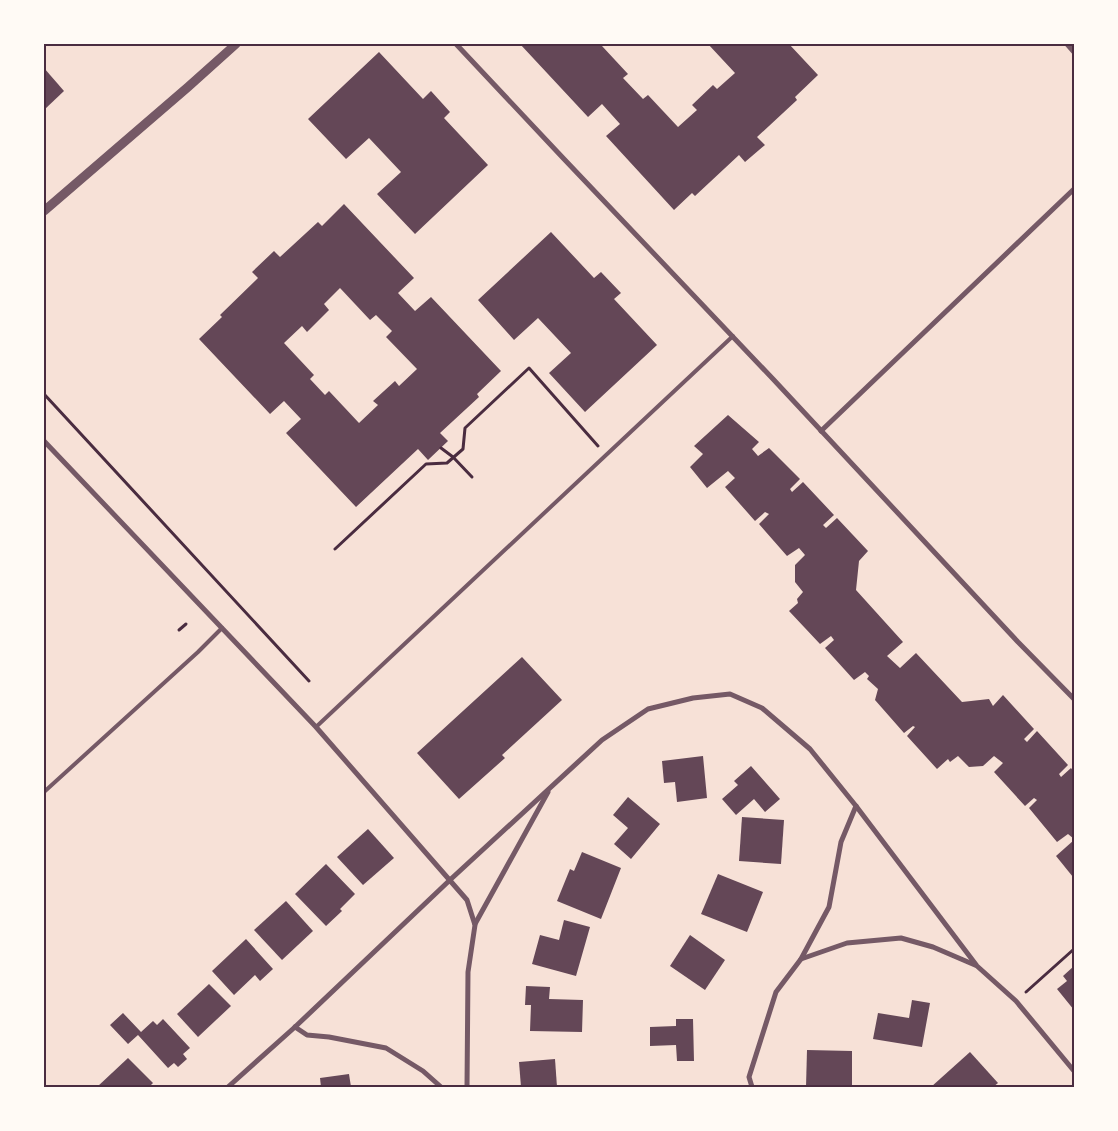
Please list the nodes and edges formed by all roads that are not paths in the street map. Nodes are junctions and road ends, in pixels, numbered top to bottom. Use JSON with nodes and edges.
{"nodes":[{"id":1,"x":236,"y":44,"type":"edge"},
{"id":2,"x":456,"y":44,"type":"edge"},
{"id":3,"x":1066,"y":44,"type":"edge"},
{"id":4,"x":1074,"y":52,"type":"edge"},
{"id":5,"x":1074,"y":189,"type":"edge"},
{"id":6,"x":44,"y":211,"type":"edge"},
{"id":7,"x":733,"y":336,"type":"junction"},
{"id":8,"x":821,"y":431,"type":"junction"},
{"id":9,"x":44,"y":441,"type":"edge"},
{"id":10,"x":222,"y":628,"type":"junction"},
{"id":11,"x":1074,"y":699,"type":"edge"},
{"id":12,"x":316,"y":727,"type":"junction"},
{"id":13,"x":551,"y":787,"type":"junction"},
{"id":14,"x":44,"y":792,"type":"edge"},
{"id":15,"x":856,"y":806,"type":"junction"},
{"id":16,"x":451,"y":879,"type":"junction"},
{"id":17,"x":475,"y":925,"type":"junction"},
{"id":18,"x":801,"y":959,"type":"junction"},
{"id":19,"x":977,"y":966,"type":"junction"},
{"id":20,"x":295,"y":1027,"type":"junction"},
{"id":21,"x":1074,"y":1071,"type":"edge"},
{"id":22,"x":228,"y":1087,"type":"edge"},
{"id":23,"x":441,"y":1087,"type":"edge"},
{"id":24,"x":467,"y":1087,"type":"edge"},
{"id":25,"x":752,"y":1087,"type":"edge"}],
"edges":[{"from":1,"to":6,"type":"street"},
{"from":2,"to":7,"type":"street"},
{"from":3,"to":4,"type":"street"},
{"from":5,"to":8,"type":"street"},
{"from":7,"to":8,"type":"street"},
{"from":7,"to":12,"type":"lane"},
{"from":8,"to":11,"type":"street"},
{"from":9,"to":10,"type":"street"},
{"from":10,"to":12,"type":"street"},
{"from":10,"to":14,"type":"lane"},
{"from":12,"to":16,"type":"street"},
{"from":13,"to":15,"type":"street"},
{"from":13,"to":16,"type":"street"},
{"from":13,"to":17,"type":"street"},
{"from":15,"to":18,"type":"street"},
{"from":15,"to":19,"type":"street"},
{"from":16,"to":17,"type":"street"},
{"from":16,"to":20,"type":"street"},
{"from":17,"to":24,"type":"street"},
{"from":18,"to":19,"type":"street"},
{"from":18,"to":25,"type":"street"},
{"from":19,"to":21,"type":"street"},
{"from":20,"to":22,"type":"street"},
{"from":20,"to":23,"type":"street"}]}
